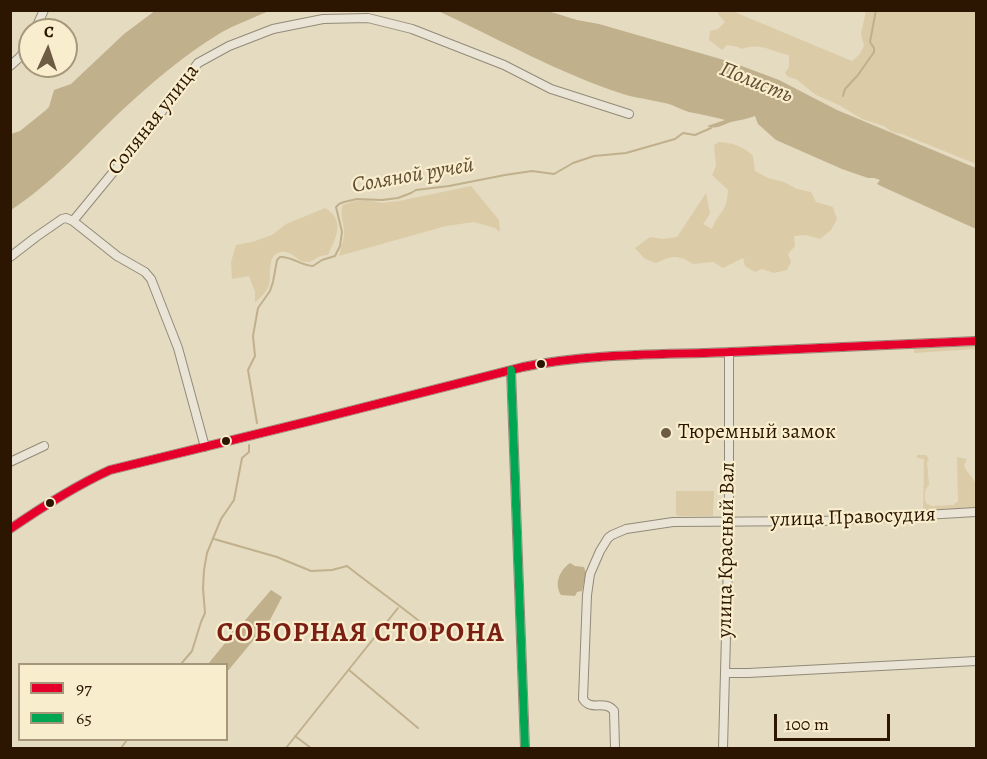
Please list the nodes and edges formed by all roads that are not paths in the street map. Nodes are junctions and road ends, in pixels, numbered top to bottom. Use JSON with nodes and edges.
{"nodes":[{"id":1,"x":629,"y":114,"type":"dead end"},
{"id":2,"x":73,"y":221,"type":"junction"},
{"id":3,"x":10,"y":257,"type":"edge"},
{"id":4,"x":976,"y":341,"type":"edge"},
{"id":5,"x":729,"y":352,"type":"junction"},
{"id":6,"x":511,"y":370,"type":"junction"},
{"id":7,"x":44,"y":446,"type":"dead end"},
{"id":8,"x":205,"y":447,"type":"junction"},
{"id":9,"x":10,"y":462,"type":"edge"},
{"id":10,"x":976,"y":512,"type":"edge"},
{"id":11,"x":729,"y":522,"type":"junction"},
{"id":12,"x":10,"y":529,"type":"edge"},
{"id":13,"x":976,"y":661,"type":"edge"},
{"id":14,"x":725,"y":673,"type":"junction"},
{"id":15,"x":525,"y":748,"type":"edge"},
{"id":16,"x":615,"y":748,"type":"edge"},
{"id":17,"x":723,"y":748,"type":"edge"}],
"edges":[{"from":1,"to":2,"type":"street","name":"Соляная улица"},
{"from":2,"to":3,"type":"street"},
{"from":2,"to":8,"type":"street"},
{"from":4,"to":5,"type":"street"},
{"from":5,"to":6,"type":"street"},
{"from":5,"to":11,"type":"street","name":"улица Красный Вал"},
{"from":6,"to":8,"type":"street"},
{"from":6,"to":15,"type":"street"},
{"from":7,"to":9,"type":"street"},
{"from":8,"to":12,"type":"street"},
{"from":10,"to":11,"type":"street","name":"улица Правосудия"},
{"from":11,"to":14,"type":"street","name":"улица Красный Вал"},
{"from":11,"to":16,"type":"street","name":"улица Правосудия"},
{"from":13,"to":14,"type":"street"},
{"from":14,"to":17,"type":"street","name":"улица Красный Вал"}]}
